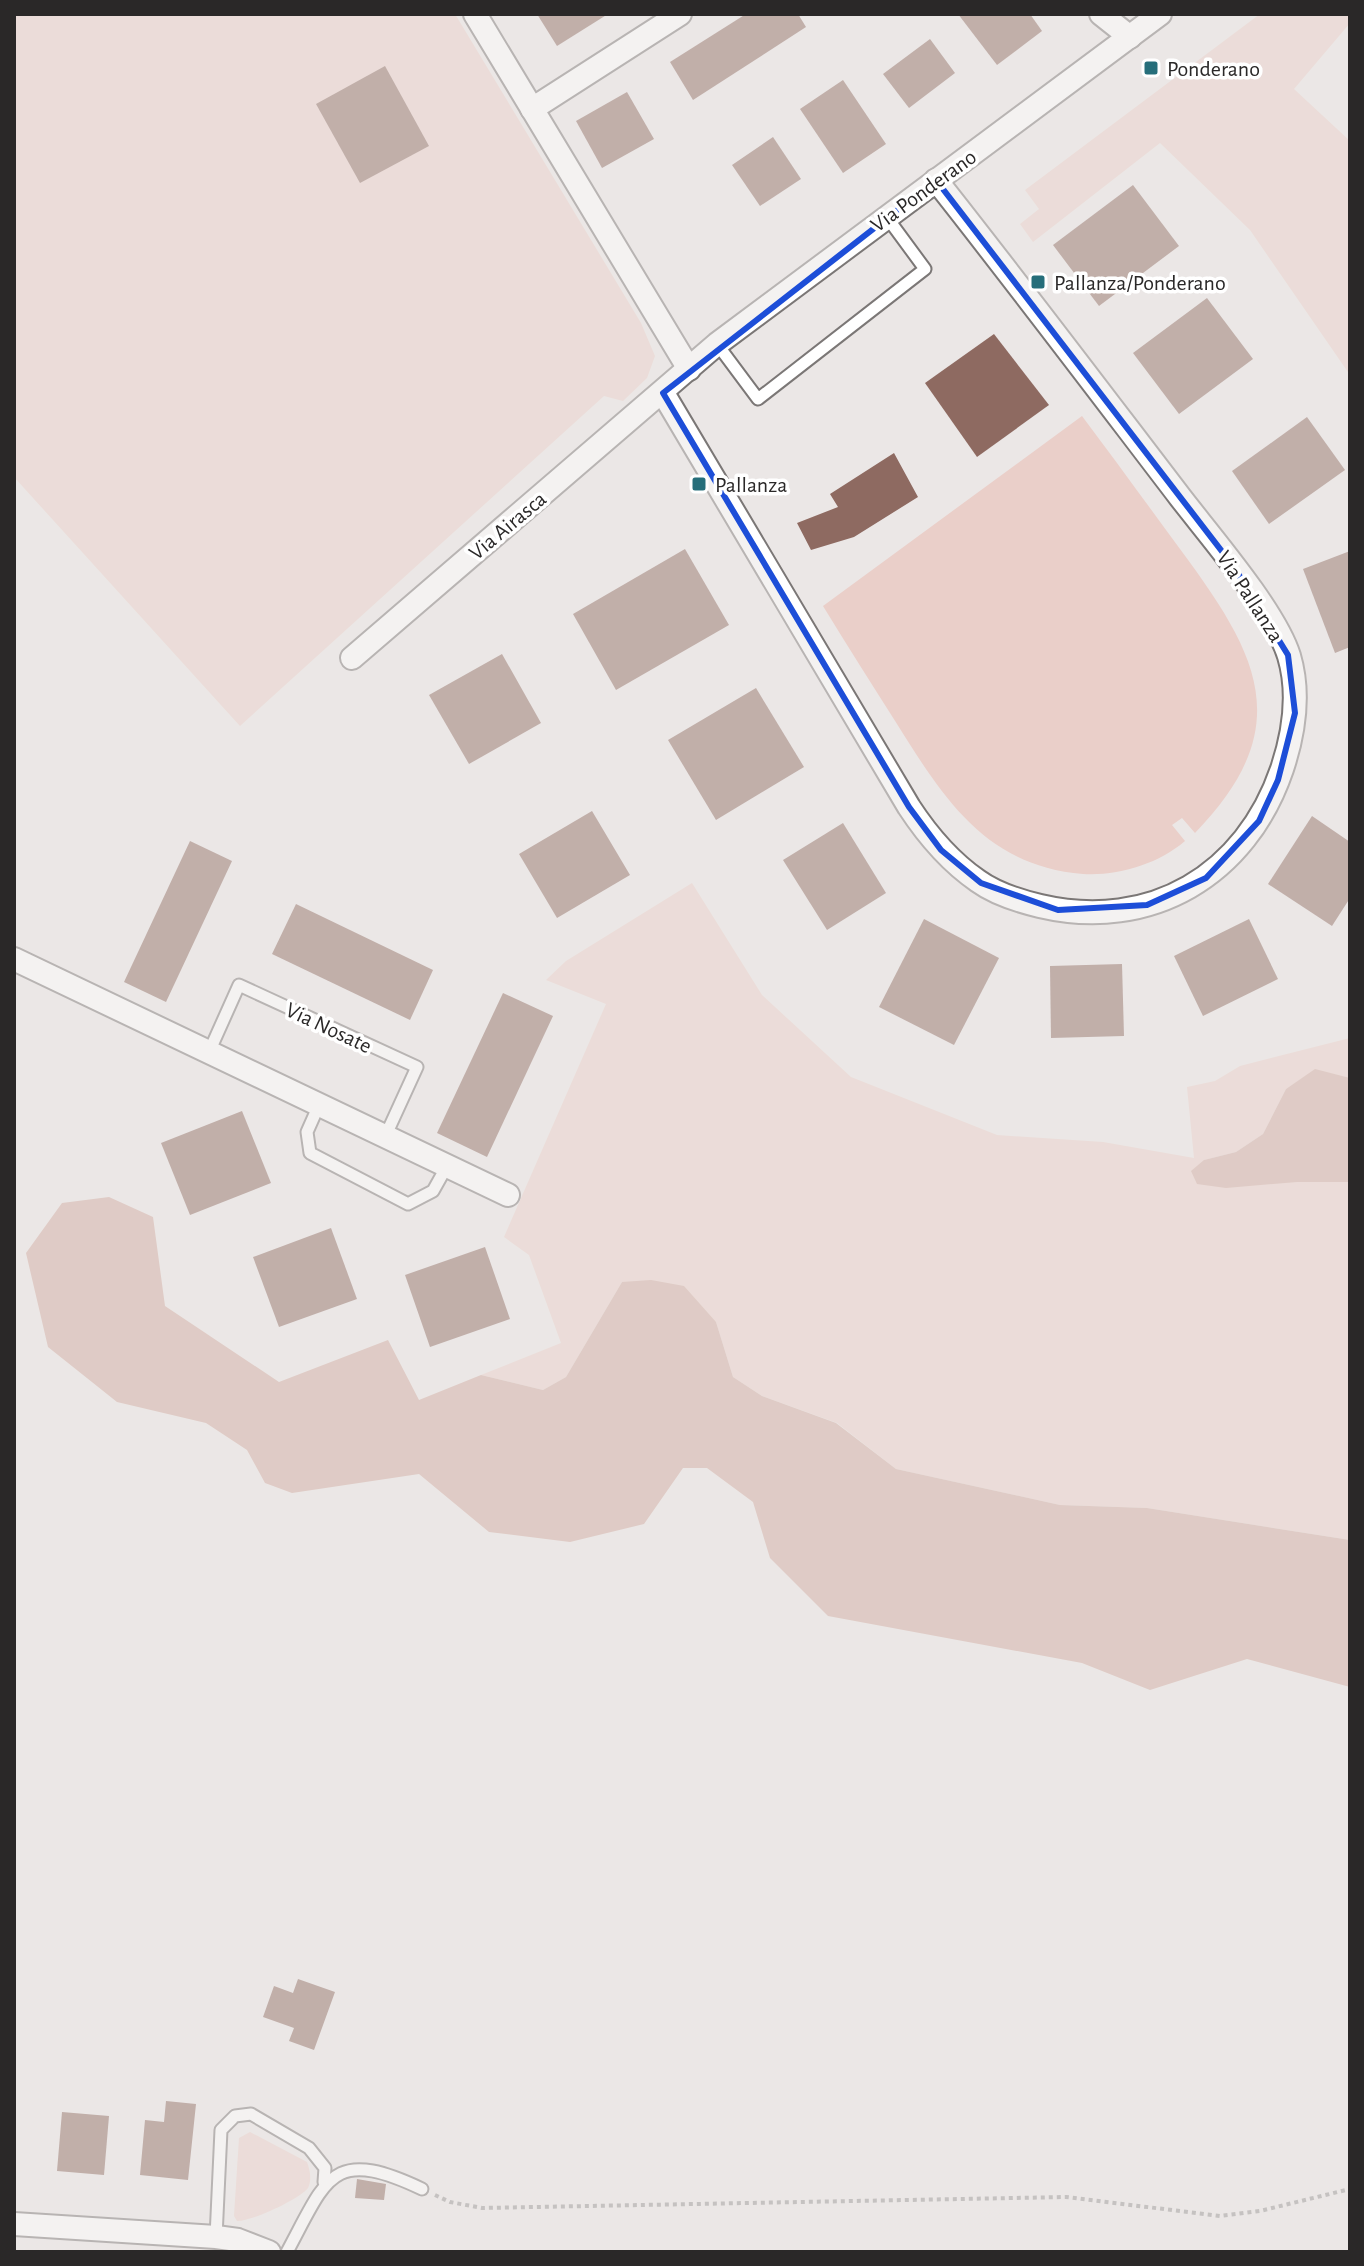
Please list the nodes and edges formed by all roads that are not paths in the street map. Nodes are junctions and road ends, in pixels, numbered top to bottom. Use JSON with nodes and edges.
{"nodes":[{"id":1,"x":475,"y":14,"type":"edge"},
{"id":2,"x":680,"y":14,"type":"edge"},
{"id":3,"x":1101,"y":14,"type":"edge"},
{"id":4,"x":1160,"y":14,"type":"edge"},
{"id":5,"x":1130,"y":37,"type":"junction"},
{"id":6,"x":532,"y":109,"type":"junction"},
{"id":7,"x":936,"y":180,"type":"junction"},
{"id":8,"x":886,"y":216,"type":"junction"},
{"id":9,"x":717,"y":344,"type":"junction"},
{"id":10,"x":689,"y":369,"type":"junction"},
{"id":11,"x":663,"y":393,"type":"junction"},
{"id":12,"x":352,"y":658,"type":"dead end"},
{"id":13,"x":14,"y":959,"type":"edge"},
{"id":14,"x":209,"y":1052,"type":"junction"},
{"id":15,"x":319,"y":1105,"type":"junction"},
{"id":16,"x":385,"y":1137,"type":"junction"},
{"id":17,"x":447,"y":1166,"type":"junction"},
{"id":18,"x":508,"y":1195,"type":"dead end"},
{"id":19,"x":324,"y":2182,"type":"junction"},
{"id":20,"x":422,"y":2189,"type":"road end"},
{"id":21,"x":14,"y":2224,"type":"edge"},
{"id":22,"x":216,"y":2237,"type":"junction"},
{"id":23,"x":269,"y":2252,"type":"edge"},
{"id":24,"x":287,"y":2252,"type":"edge"}],
"edges":[{"from":1,"to":6,"type":"street"},
{"from":2,"to":6,"type":"street"},
{"from":3,"to":5,"type":"street"},
{"from":4,"to":5,"type":"street","name":"Via Ponderano"},
{"from":5,"to":7,"type":"street","name":"Via Ponderano"},
{"from":6,"to":10,"type":"street"},
{"from":7,"to":8,"type":"street","name":"Via Ponderano"},
{"from":7,"to":11,"type":"street","name":"Via Pallanza"},
{"from":8,"to":9,"type":"street","name":"Via Ponderano"},
{"from":8,"to":9,"type":"lane"},
{"from":9,"to":10,"type":"street","name":"Via Ponderano"},
{"from":10,"to":11,"type":"street","name":"Via Ponderano"},
{"from":11,"to":12,"type":"street","name":"Via Airasca"},
{"from":13,"to":14,"type":"street"},
{"from":14,"to":15,"type":"street"},
{"from":14,"to":16,"type":"lane","name":"Via Nosate"},
{"from":15,"to":16,"type":"street"},
{"from":15,"to":17,"type":"lane"},
{"from":16,"to":17,"type":"street"},
{"from":17,"to":18,"type":"street"},
{"from":19,"to":20,"type":"lane"},
{"from":19,"to":22,"type":"lane"},
{"from":19,"to":24,"type":"lane"},
{"from":21,"to":22,"type":"street"},
{"from":22,"to":23,"type":"street"}]}
